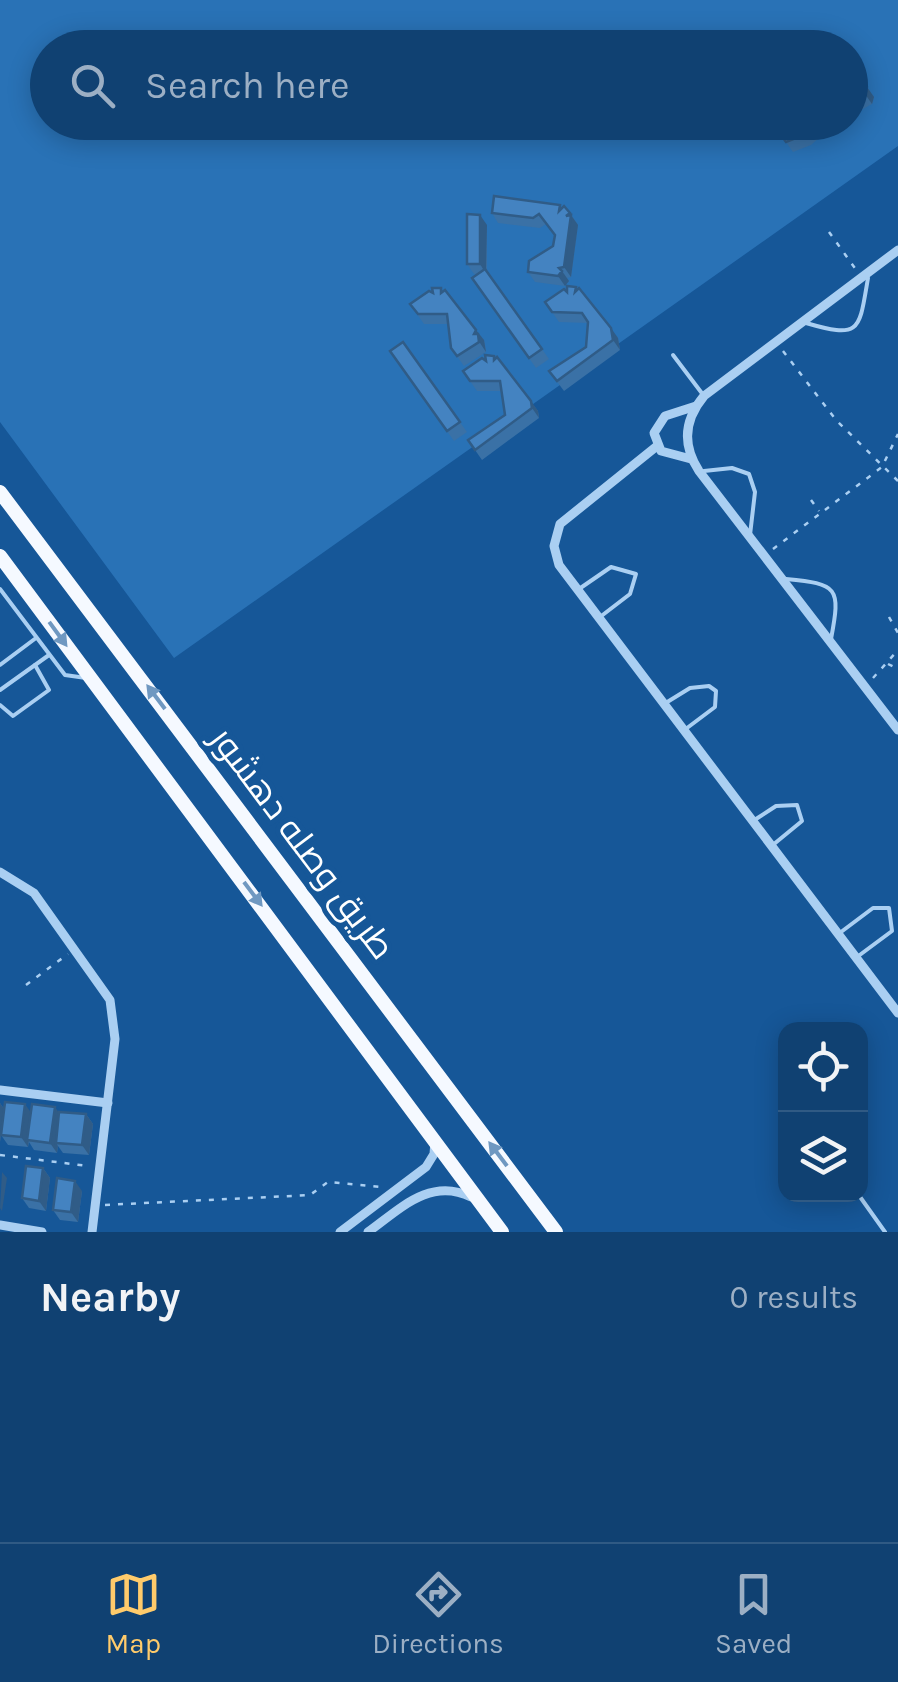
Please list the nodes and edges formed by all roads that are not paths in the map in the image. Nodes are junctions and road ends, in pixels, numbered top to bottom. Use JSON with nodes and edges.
{"nodes":[{"id":1,"x":898,"y":250,"type":"edge"},
{"id":2,"x":865,"y":276,"type":"junction"},
{"id":3,"x":802,"y":322,"type":"junction"},
{"id":4,"x":673,"y":355,"type":"dead end"},
{"id":5,"x":704,"y":396,"type":"junction"},
{"id":6,"x":696,"y":406,"type":"junction"},
{"id":7,"x":657,"y":446,"type":"junction"},
{"id":8,"x":691,"y":459,"type":"junction"},
{"id":9,"x":699,"y":471,"type":"junction"},
{"id":10,"x":0,"y":492,"type":"edge"},
{"id":11,"x":750,"y":537,"type":"junction"},
{"id":12,"x":0,"y":556,"type":"edge"},
{"id":13,"x":781,"y":578,"type":"junction"},
{"id":14,"x":0,"y":589,"type":"edge"},
{"id":15,"x":574,"y":592,"type":"junction"},
{"id":16,"x":598,"y":619,"type":"junction"},
{"id":17,"x":36,"y":638,"type":"junction"},
{"id":18,"x":831,"y":643,"type":"junction"},
{"id":19,"x":49,"y":655,"type":"junction"},
{"id":20,"x":35,"y":664,"type":"junction"},
{"id":21,"x":0,"y":665,"type":"edge"},
{"id":22,"x":89,"y":678,"type":"junction"},
{"id":23,"x":0,"y":690,"type":"edge"},
{"id":24,"x":664,"y":704,"type":"junction"},
{"id":25,"x":0,"y":705,"type":"edge"},
{"id":26,"x":898,"y":730,"type":"edge"},
{"id":27,"x":684,"y":731,"type":"junction"},
{"id":28,"x":752,"y":822,"type":"junction"},
{"id":29,"x":770,"y":847,"type":"junction"},
{"id":30,"x":0,"y":872,"type":"edge"},
{"id":31,"x":839,"y":934,"type":"junction"},
{"id":32,"x":857,"y":957,"type":"junction"},
{"id":33,"x":898,"y":1013,"type":"edge"},
{"id":34,"x":0,"y":1090,"type":"edge"},
{"id":35,"x":108,"y":1104,"type":"junction"},
{"id":36,"x":434,"y":1139,"type":"junction"},
{"id":37,"x":418,"y":1174,"type":"junction"},
{"id":38,"x":428,"y":1191,"type":"junction"},
{"id":39,"x":479,"y":1201,"type":"junction"},
{"id":40,"x":864,"y":1202,"type":"edge"},
{"id":41,"x":0,"y":1225,"type":"edge"},
{"id":42,"x":42,"y":1232,"type":"edge"},
{"id":43,"x":92,"y":1232,"type":"edge"},
{"id":44,"x":340,"y":1232,"type":"edge"},
{"id":45,"x":368,"y":1232,"type":"edge"},
{"id":46,"x":502,"y":1232,"type":"edge"},
{"id":47,"x":556,"y":1232,"type":"edge"},
{"id":48,"x":885,"y":1232,"type":"edge"}],
"edges":[{"from":1,"to":2,"type":"street"},
{"from":2,"to":3,"type":"street"},
{"from":2,"to":3,"type":"lane"},
{"from":3,"to":5,"type":"street"},
{"from":4,"to":5,"type":"lane"},
{"from":5,"to":6,"type":"street"},
{"from":6,"to":7,"type":"street"},
{"from":6,"to":8,"type":"street"},
{"from":7,"to":8,"type":"street"},
{"from":7,"to":15,"type":"street"},
{"from":8,"to":9,"type":"street"},
{"from":9,"to":11,"type":"street"},
{"from":9,"to":11,"type":"lane"},
{"from":47,"to":10,"type":"main road","name":"طريق وصله دهشور","one_way":true},
{"from":11,"to":13,"type":"street"},
{"from":12,"to":22,"type":"main road","name":"طريق وصله دهشور","one_way":true},
{"from":13,"to":18,"type":"street"},
{"from":13,"to":18,"type":"lane"},
{"from":14,"to":17,"type":"lane"},
{"from":15,"to":16,"type":"street"},
{"from":15,"to":16,"type":"lane"},
{"from":16,"to":24,"type":"street"},
{"from":17,"to":19,"type":"lane"},
{"from":17,"to":21,"type":"lane"},
{"from":18,"to":26,"type":"street"},
{"from":19,"to":20,"type":"lane"},
{"from":19,"to":22,"type":"lane"},
{"from":20,"to":23,"type":"lane"},
{"from":20,"to":25,"type":"lane"},
{"from":22,"to":36,"type":"main road","name":"طريق وصله دهشور","one_way":true},
{"from":24,"to":27,"type":"street"},
{"from":24,"to":27,"type":"lane"},
{"from":27,"to":28,"type":"street"},
{"from":28,"to":29,"type":"street"},
{"from":28,"to":29,"type":"lane"},
{"from":29,"to":31,"type":"street"},
{"from":30,"to":35,"type":"street"},
{"from":31,"to":32,"type":"street"},
{"from":31,"to":32,"type":"lane"},
{"from":32,"to":33,"type":"street"},
{"from":34,"to":35,"type":"street"},
{"from":35,"to":43,"type":"street"},
{"from":36,"to":37,"type":"street"},
{"from":36,"to":39,"type":"main road","name":"طريق وصله دهشور"},
{"from":37,"to":38,"type":"street"},
{"from":37,"to":44,"type":"street"},
{"from":38,"to":39,"type":"street"},
{"from":38,"to":45,"type":"street"},
{"from":39,"to":46,"type":"main road","name":"طريق وصله دهشور"},
{"from":40,"to":48,"type":"lane"},
{"from":41,"to":42,"type":"street"}]}
